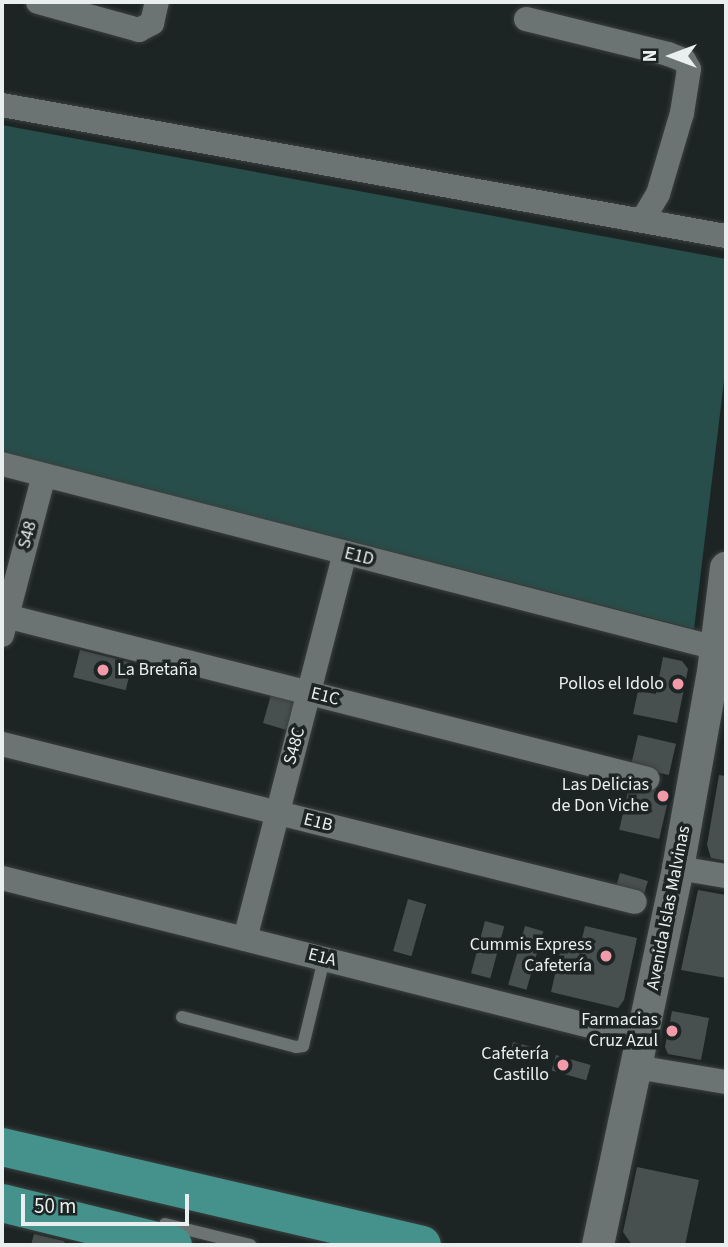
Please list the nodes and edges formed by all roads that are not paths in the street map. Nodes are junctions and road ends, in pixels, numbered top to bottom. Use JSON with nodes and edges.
{"nodes":[{"id":1,"x":38,"y":2,"type":"edge"},
{"id":2,"x":157,"y":2,"type":"edge"},
{"id":3,"x":526,"y":19,"type":"dead end"},
{"id":4,"x":2,"y":104,"type":"edge"},
{"id":5,"x":642,"y":221,"type":"junction"},
{"id":6,"x":726,"y":236,"type":"edge"},
{"id":7,"x":2,"y":464,"type":"edge"},
{"id":8,"x":44,"y":475,"type":"junction"},
{"id":9,"x":345,"y":553,"type":"junction"},
{"id":10,"x":726,"y":568,"type":"edge"},
{"id":11,"x":3,"y":622,"type":"edge"},
{"id":12,"x":718,"y":664,"type":"edge"},
{"id":13,"x":309,"y":693,"type":"junction"},
{"id":14,"x":2,"y":744,"type":"edge"},
{"id":15,"x":648,"y":779,"type":"dead end"},
{"id":16,"x":277,"y":813,"type":"junction"},
{"id":17,"x":678,"y":868,"type":"junction"},
{"id":18,"x":726,"y":876,"type":"edge"},
{"id":19,"x":2,"y":878,"type":"edge"},
{"id":20,"x":635,"y":902,"type":"dead end"},
{"id":21,"x":245,"y":939,"type":"junction"},
{"id":22,"x":324,"y":959,"type":"junction"},
{"id":23,"x":182,"y":1017,"type":"dead end"},
{"id":24,"x":639,"y":1053,"type":"junction"},
{"id":25,"x":726,"y":1082,"type":"edge"},
{"id":26,"x":2,"y":1147,"type":"edge"},
{"id":27,"x":2,"y":1159,"type":"edge"},
{"id":28,"x":2,"y":1203,"type":"edge"},
{"id":29,"x":146,"y":1220,"type":"dead end"},
{"id":30,"x":279,"y":1226,"type":"dead end"},
{"id":31,"x":87,"y":1235,"type":"edge"},
{"id":32,"x":173,"y":1245,"type":"edge"},
{"id":33,"x":250,"y":1245,"type":"edge"},
{"id":34,"x":422,"y":1245,"type":"edge"},
{"id":35,"x":598,"y":1245,"type":"edge"}],
"edges":[{"from":1,"to":2,"type":"street"},
{"from":3,"to":5,"type":"street"},
{"from":4,"to":5,"type":"street"},
{"from":5,"to":6,"type":"street"},
{"from":7,"to":8,"type":"street","name":"E1D"},
{"from":8,"to":9,"type":"street","name":"E1D"},
{"from":8,"to":11,"type":"street","name":"S48"},
{"from":9,"to":12,"type":"street","name":"E1D"},
{"from":9,"to":13,"type":"street","name":"S48C"},
{"from":10,"to":12,"type":"street","name":"Avenida Islas Malvinas"},
{"from":11,"to":13,"type":"street","name":"E1C"},
{"from":12,"to":17,"type":"street","name":"Avenida Islas Malvinas"},
{"from":13,"to":15,"type":"street","name":"E1C"},
{"from":13,"to":16,"type":"street","name":"S48C"},
{"from":14,"to":16,"type":"street","name":"E1B"},
{"from":16,"to":20,"type":"street","name":"E1B"},
{"from":16,"to":21,"type":"street","name":"S48C"},
{"from":17,"to":18,"type":"street"},
{"from":17,"to":24,"type":"street","name":"Avenida Islas Malvinas"},
{"from":19,"to":21,"type":"street","name":"E1A"},
{"from":21,"to":22,"type":"street","name":"E1A"},
{"from":22,"to":23,"type":"lane"},
{"from":22,"to":24,"type":"street","name":"E1A"},
{"from":24,"to":25,"type":"street","name":"E1A"},
{"from":24,"to":35,"type":"street","name":"Avenida Islas Malvinas"},
{"from":26,"to":34,"type":"main road"},
{"from":27,"to":30,"type":"lane"},
{"from":28,"to":31,"type":"main road"},
{"from":29,"to":33,"type":"lane"},
{"from":31,"to":32,"type":"main road"}]}
